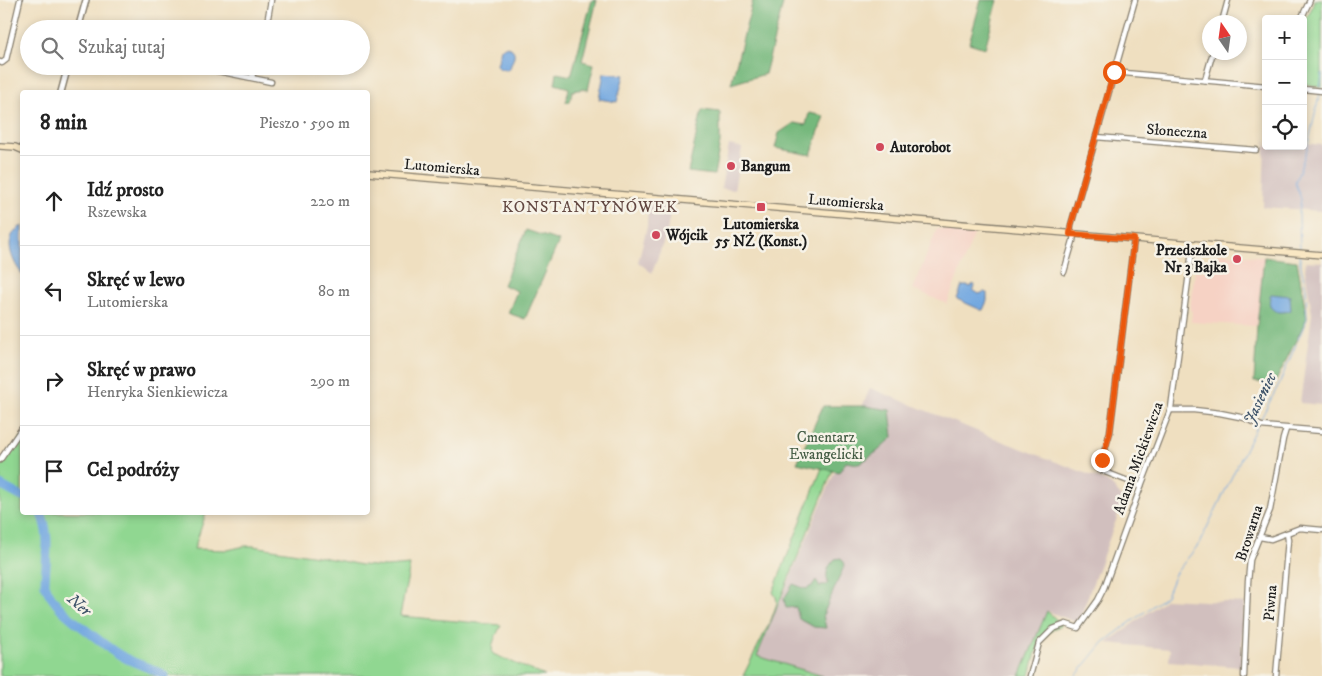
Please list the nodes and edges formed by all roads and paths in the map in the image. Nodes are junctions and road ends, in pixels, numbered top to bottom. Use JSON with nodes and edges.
{"nodes":[{"id":1,"x":20,"y":0,"type":"edge"},
{"id":2,"x":86,"y":0,"type":"edge"},
{"id":3,"x":271,"y":0,"type":"edge"},
{"id":4,"x":1134,"y":0,"type":"edge"},
{"id":5,"x":1228,"y":0,"type":"edge"},
{"id":6,"x":1310,"y":0,"type":"edge"},
{"id":7,"x":1224,"y":15,"type":"edge"},
{"id":8,"x":1303,"y":15,"type":"edge"},
{"id":9,"x":80,"y":20,"type":"edge"},
{"id":10,"x":268,"y":20,"type":"edge"},
{"id":11,"x":1211,"y":60,"type":"edge"},
{"id":12,"x":0,"y":62,"type":"edge"},
{"id":13,"x":1114,"y":72,"type":"junction"},
{"id":14,"x":66,"y":75,"type":"edge"},
{"id":15,"x":241,"y":75,"type":"edge"},
{"id":16,"x":252,"y":77,"type":"joint"},
{"id":17,"x":1205,"y":80,"type":"junction"},
{"id":18,"x":271,"y":82,"type":"dead end"},
{"id":19,"x":1262,"y":86,"type":"edge"},
{"id":20,"x":62,"y":90,"type":"edge"},
{"id":21,"x":1096,"y":137,"type":"junction"},
{"id":22,"x":0,"y":146,"type":"edge"},
{"id":23,"x":20,"y":148,"type":"edge"},
{"id":24,"x":1256,"y":150,"type":"dead end"},
{"id":25,"x":370,"y":173,"type":"edge"},
{"id":26,"x":1072,"y":234,"type":"junction"},
{"id":27,"x":1134,"y":239,"type":"junction"},
{"id":28,"x":1193,"y":244,"type":"junction"},
{"id":29,"x":1322,"y":255,"type":"edge"},
{"id":30,"x":1064,"y":272,"type":"dead end"},
{"id":31,"x":1170,"y":410,"type":"junction"},
{"id":32,"x":1286,"y":429,"type":"junction"},
{"id":33,"x":20,"y":431,"type":"edge"},
{"id":34,"x":1322,"y":431,"type":"edge"},
{"id":35,"x":0,"y":460,"type":"edge"},
{"id":36,"x":1141,"y":486,"type":"junction"},
{"id":37,"x":1322,"y":530,"type":"edge"},
{"id":38,"x":1287,"y":533,"type":"junction"},
{"id":39,"x":1260,"y":537,"type":"junction"},
{"id":40,"x":1030,"y":676,"type":"edge"},
{"id":41,"x":1244,"y":676,"type":"edge"},
{"id":42,"x":1276,"y":676,"type":"edge"}],
"edges":[{"from":1,"to":12,"type":"street"},
{"from":2,"to":9,"type":"street"},
{"from":3,"to":10,"type":"street"},
{"from":4,"to":13,"type":"street"},
{"from":5,"to":7,"type":"street"},
{"from":6,"to":8,"type":"street"},
{"from":11,"to":17,"type":"street"},
{"from":13,"to":17,"type":"street"},
{"from":13,"to":21,"type":"street"},
{"from":14,"to":20,"type":"street"},
{"from":15,"to":16,"type":"street"},
{"from":16,"to":18,"type":"street"},
{"from":17,"to":19,"type":"street"},
{"from":21,"to":24,"type":"street","name":"Słoneczna"},
{"from":21,"to":26,"type":"street"},
{"from":22,"to":23,"type":"main road"},
{"from":25,"to":26,"type":"main road","name":"Lutomierska"},
{"from":26,"to":27,"type":"main road","name":"Lutomierska"},
{"from":26,"to":30,"type":"street"},
{"from":27,"to":28,"type":"main road","name":"Lutomierska"},
{"from":27,"to":36,"type":"street"},
{"from":28,"to":29,"type":"main road","name":"Lutomierska"},
{"from":28,"to":31,"type":"street","name":"Adama Mickiewicza"},
{"from":31,"to":32,"type":"street"},
{"from":31,"to":36,"type":"street","name":"Adama Mickiewicza"},
{"from":32,"to":34,"type":"street"},
{"from":32,"to":39,"type":"street","name":"Browarna"},
{"from":33,"to":35,"type":"street"},
{"from":36,"to":40,"type":"street","name":"Adama Mickiewicza"},
{"from":37,"to":38,"type":"street"},
{"from":38,"to":39,"type":"street"},
{"from":38,"to":42,"type":"street","name":"Piwna"},
{"from":39,"to":41,"type":"street","name":"Browarna"}]}
